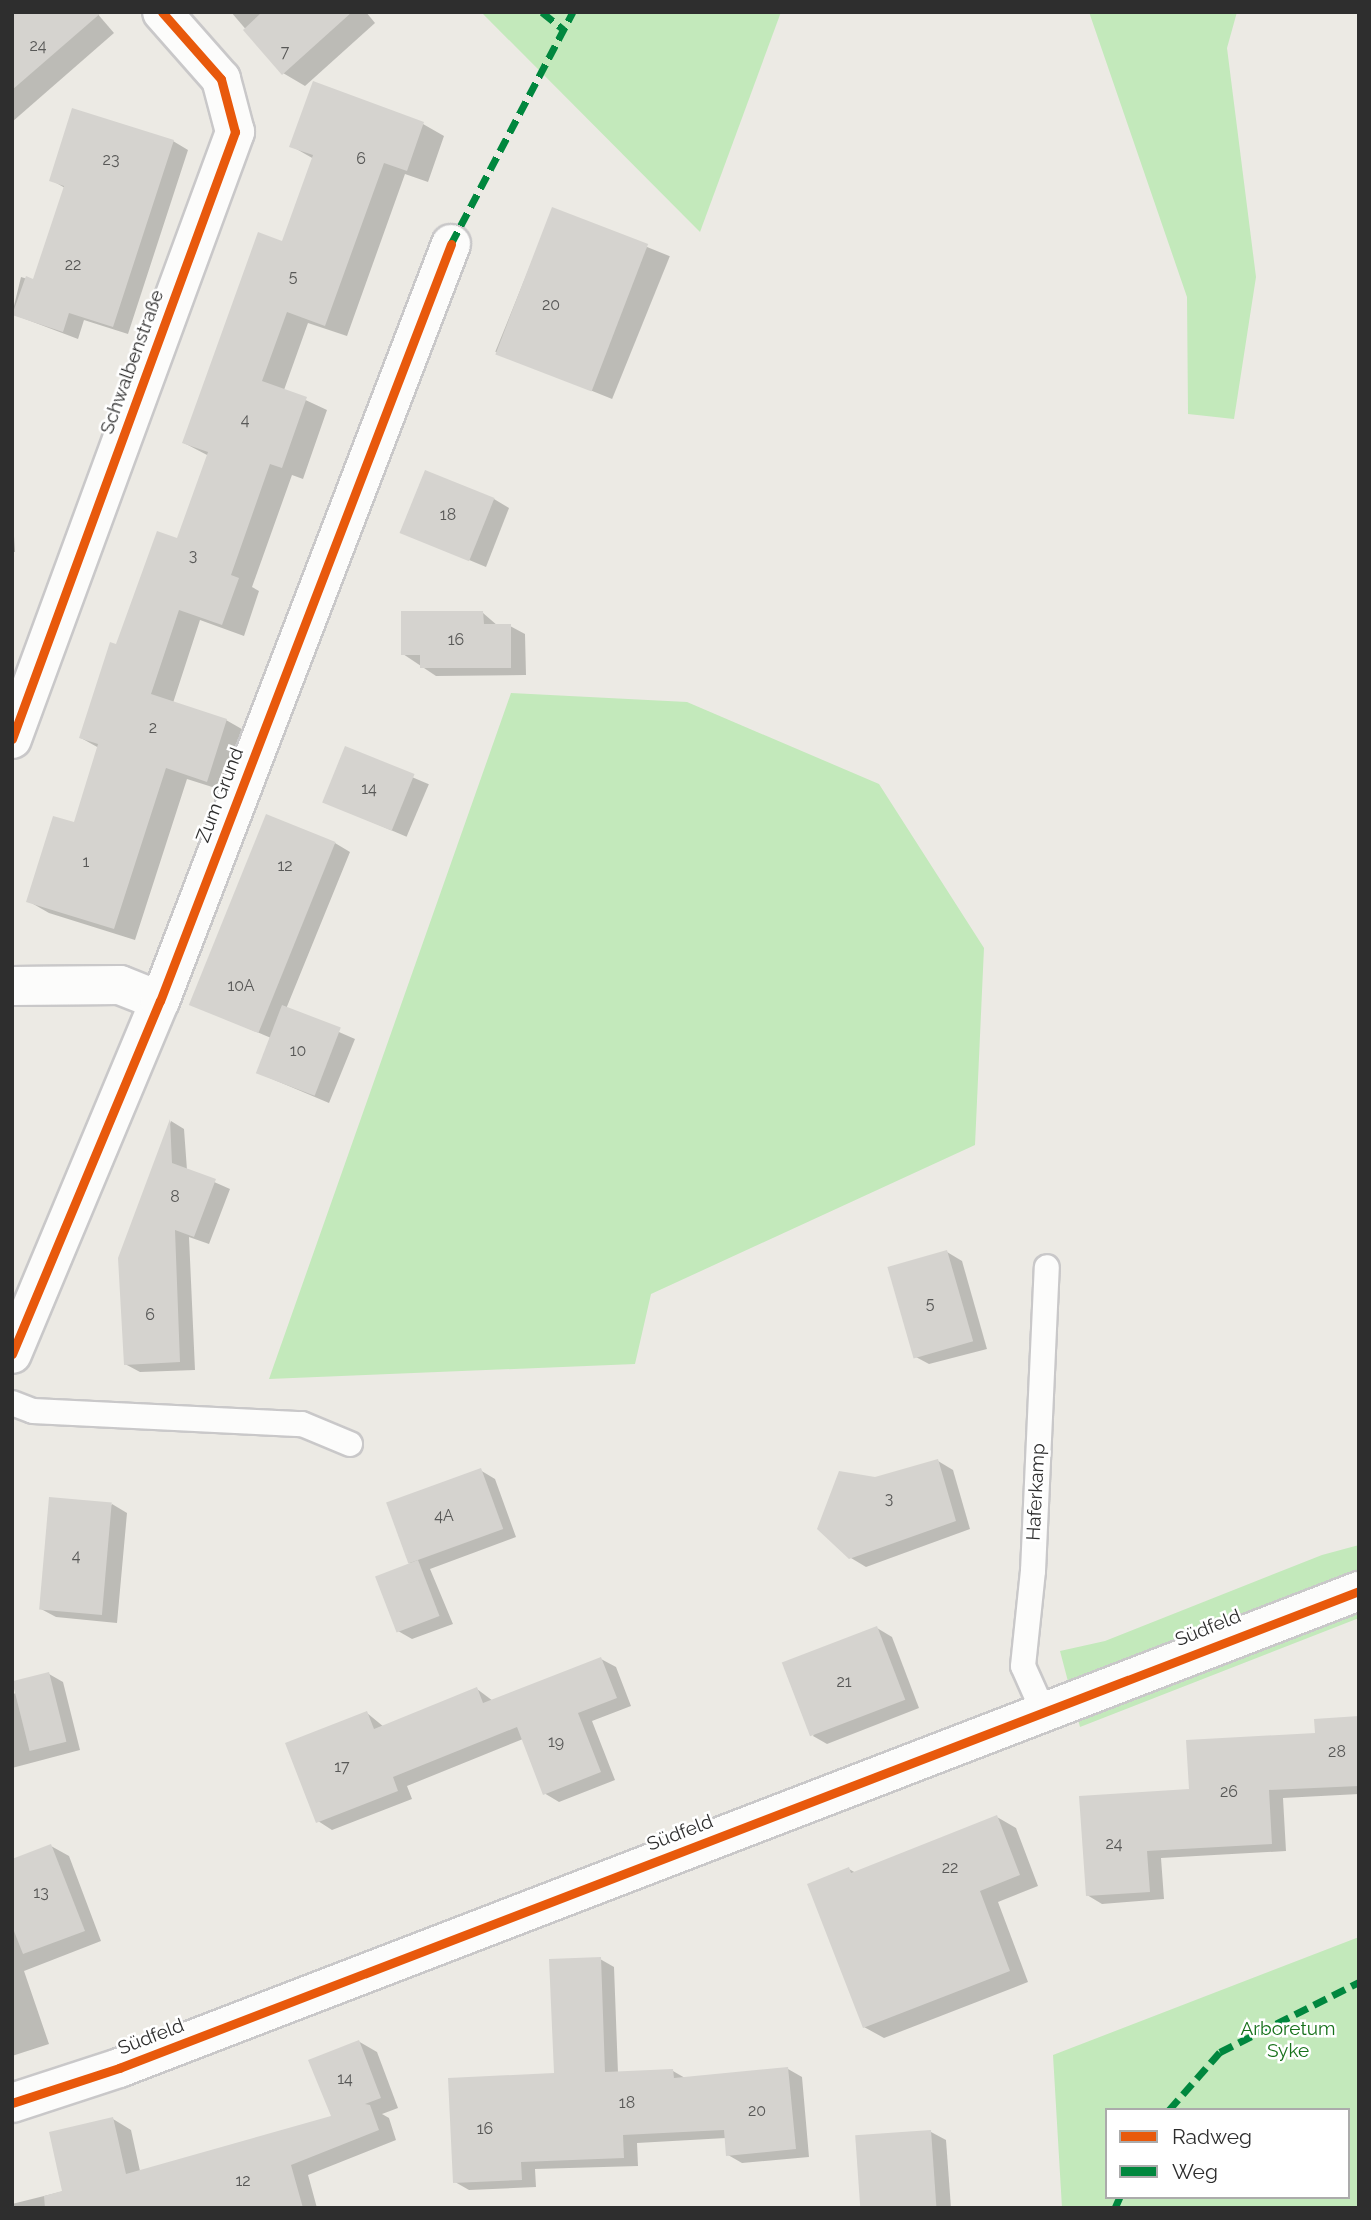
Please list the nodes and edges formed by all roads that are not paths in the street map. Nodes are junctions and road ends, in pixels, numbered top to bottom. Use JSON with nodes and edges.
{"nodes":[{"id":1,"x":162,"y":12,"type":"edge"},
{"id":2,"x":451,"y":244,"type":"dead end"},
{"id":3,"x":12,"y":739,"type":"edge"},
{"id":4,"x":12,"y":986,"type":"edge"},
{"id":5,"x":160,"y":1001,"type":"junction"},
{"id":6,"x":1047,"y":1267,"type":"dead end"},
{"id":7,"x":12,"y":1354,"type":"edge"},
{"id":8,"x":12,"y":1403,"type":"edge"},
{"id":9,"x":350,"y":1444,"type":"dead end"},
{"id":10,"x":1359,"y":1591,"type":"edge"},
{"id":11,"x":1044,"y":1713,"type":"junction"},
{"id":12,"x":12,"y":2103,"type":"edge"}],
"edges":[{"from":1,"to":3,"type":"street","name":"Schwalbenstraße"},
{"from":2,"to":5,"type":"street","name":"Zum Grund"},
{"from":4,"to":5,"type":"street"},
{"from":5,"to":7,"type":"street","name":"Zum Grund"},
{"from":6,"to":11,"type":"lane","name":"Haferkamp"},
{"from":8,"to":9,"type":"lane"},
{"from":10,"to":11,"type":"street","name":"Südfeld"},
{"from":11,"to":12,"type":"street","name":"Südfeld"}]}
